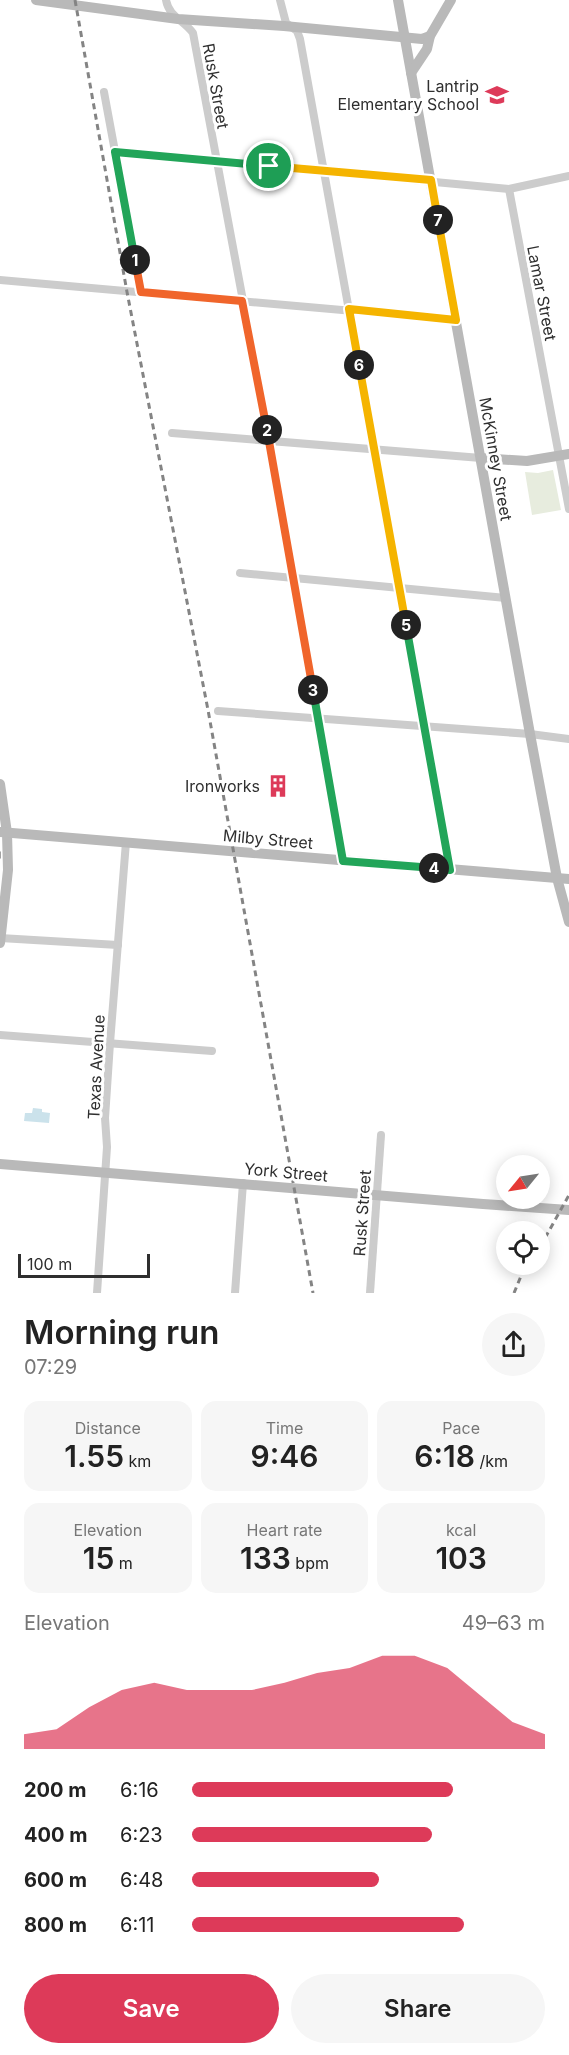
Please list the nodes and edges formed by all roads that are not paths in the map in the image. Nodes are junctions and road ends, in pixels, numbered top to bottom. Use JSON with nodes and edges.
{"nodes":[{"id":1,"x":36,"y":0,"type":"edge"},
{"id":2,"x":166,"y":0,"type":"edge"},
{"id":3,"x":280,"y":0,"type":"edge"},
{"id":4,"x":398,"y":0,"type":"edge"},
{"id":5,"x":451,"y":0,"type":"edge"},
{"id":6,"x":90,"y":3,"type":"edge"},
{"id":7,"x":178,"y":19,"type":"junction"},
{"id":8,"x":292,"y":27,"type":"junction"},
{"id":9,"x":430,"y":36,"type":"junction"},
{"id":10,"x":404,"y":37,"type":"junction"},
{"id":11,"x":411,"y":73,"type":"junction"},
{"id":12,"x":104,"y":92,"type":"dead end"},
{"id":13,"x":115,"y":152,"type":"junction"},
{"id":14,"x":216,"y":161,"type":"junction"},
{"id":15,"x":323,"y":170,"type":"junction"},
{"id":16,"x":569,"y":176,"type":"edge"},
{"id":17,"x":431,"y":180,"type":"junction"},
{"id":18,"x":509,"y":189,"type":"junction"},
{"id":19,"x":0,"y":280,"type":"edge"},
{"id":20,"x":141,"y":292,"type":"junction"},
{"id":21,"x":242,"y":301,"type":"junction"},
{"id":22,"x":349,"y":309,"type":"junction"},
{"id":23,"x":456,"y":320,"type":"junction"},
{"id":24,"x":172,"y":432,"type":"dead end"},
{"id":25,"x":269,"y":440,"type":"junction"},
{"id":26,"x":374,"y":448,"type":"junction"},
{"id":27,"x":564,"y":455,"type":"edge"},
{"id":28,"x":482,"y":459,"type":"junction"},
{"id":29,"x":569,"y":509,"type":"edge"},
{"id":30,"x":240,"y":573,"type":"dead end"},
{"id":31,"x":293,"y":578,"type":"junction"},
{"id":32,"x":399,"y":588,"type":"junction"},
{"id":33,"x":506,"y":598,"type":"junction"},
{"id":34,"x":218,"y":711,"type":"dead end"},
{"id":35,"x":318,"y":718,"type":"junction"},
{"id":36,"x":425,"y":725,"type":"junction"},
{"id":37,"x":530,"y":734,"type":"junction"},
{"id":38,"x":569,"y":739,"type":"edge"},
{"id":39,"x":0,"y":784,"type":"edge"},
{"id":40,"x":4,"y":832,"type":"edge"},
{"id":41,"x":126,"y":842,"type":"junction"},
{"id":42,"x":343,"y":861,"type":"junction"},
{"id":43,"x":450,"y":870,"type":"junction"},
{"id":44,"x":557,"y":878,"type":"junction"},
{"id":45,"x":569,"y":879,"type":"edge"},
{"id":46,"x":569,"y":922,"type":"edge"},
{"id":47,"x":0,"y":938,"type":"edge"},
{"id":48,"x":0,"y":943,"type":"edge"},
{"id":49,"x":118,"y":945,"type":"junction"},
{"id":50,"x":0,"y":1035,"type":"edge"},
{"id":51,"x":110,"y":1043,"type":"junction"},
{"id":52,"x":212,"y":1051,"type":"dead end"},
{"id":53,"x":381,"y":1135,"type":"dead end"},
{"id":54,"x":0,"y":1164,"type":"edge"},
{"id":55,"x":105,"y":1173,"type":"junction"},
{"id":56,"x":243,"y":1183,"type":"junction"},
{"id":57,"x":377,"y":1195,"type":"junction"},
{"id":58,"x":569,"y":1210,"type":"edge"},
{"id":59,"x":97,"y":1293,"type":"edge"},
{"id":60,"x":236,"y":1293,"type":"edge"},
{"id":61,"x":370,"y":1293,"type":"edge"}],
"edges":[{"from":1,"to":6,"type":"street"},
{"from":2,"to":7,"type":"street","name":"Rusk Street"},
{"from":3,"to":8,"type":"street"},
{"from":4,"to":10,"type":"street","name":"McKinney Street"},
{"from":5,"to":9,"type":"street"},
{"from":6,"to":7,"type":"street"},
{"from":7,"to":8,"type":"street"},
{"from":7,"to":14,"type":"street","name":"Rusk Street"},
{"from":8,"to":10,"type":"street"},
{"from":8,"to":15,"type":"street"},
{"from":9,"to":10,"type":"street"},
{"from":9,"to":11,"type":"street"},
{"from":10,"to":11,"type":"street","name":"McKinney Street"},
{"from":11,"to":17,"type":"street","name":"McKinney Street"},
{"from":12,"to":13,"type":"street"},
{"from":13,"to":14,"type":"street"},
{"from":13,"to":20,"type":"street"},
{"from":14,"to":15,"type":"street"},
{"from":14,"to":21,"type":"street","name":"Rusk Street"},
{"from":15,"to":17,"type":"street"},
{"from":15,"to":22,"type":"street"},
{"from":16,"to":18,"type":"street"},
{"from":17,"to":18,"type":"street"},
{"from":17,"to":23,"type":"street","name":"McKinney Street"},
{"from":18,"to":27,"type":"street","name":"Lamar Street"},
{"from":19,"to":20,"type":"street"},
{"from":20,"to":21,"type":"street"},
{"from":21,"to":22,"type":"street"},
{"from":21,"to":25,"type":"street","name":"Rusk Street"},
{"from":22,"to":23,"type":"street"},
{"from":22,"to":26,"type":"street"},
{"from":23,"to":28,"type":"street","name":"McKinney Street"},
{"from":24,"to":25,"type":"street"},
{"from":25,"to":26,"type":"street"},
{"from":25,"to":31,"type":"street","name":"Rusk Street"},
{"from":26,"to":28,"type":"street"},
{"from":26,"to":32,"type":"street"},
{"from":27,"to":28,"type":"street"},
{"from":27,"to":29,"type":"street","name":"Lamar Street"},
{"from":28,"to":33,"type":"street","name":"McKinney Street"},
{"from":30,"to":31,"type":"street"},
{"from":31,"to":32,"type":"street"},
{"from":31,"to":35,"type":"street","name":"Rusk Street"},
{"from":32,"to":33,"type":"street"},
{"from":32,"to":36,"type":"street"},
{"from":33,"to":37,"type":"street","name":"McKinney Street"},
{"from":34,"to":35,"type":"street"},
{"from":35,"to":36,"type":"street"},
{"from":35,"to":42,"type":"street","name":"Rusk Street"},
{"from":36,"to":37,"type":"street"},
{"from":36,"to":43,"type":"street"},
{"from":37,"to":38,"type":"street"},
{"from":37,"to":44,"type":"street","name":"McKinney Street"},
{"from":39,"to":40,"type":"street"},
{"from":40,"to":41,"type":"street","name":"Milby Street"},
{"from":40,"to":47,"type":"street"},
{"from":41,"to":42,"type":"street","name":"Milby Street"},
{"from":41,"to":49,"type":"street","name":"Texas Avenue"},
{"from":42,"to":43,"type":"street","name":"Milby Street"},
{"from":43,"to":44,"type":"street","name":"Milby Street"},
{"from":44,"to":45,"type":"street","name":"Milby Street"},
{"from":44,"to":46,"type":"street","name":"McKinney Street"},
{"from":47,"to":48,"type":"street"},
{"from":47,"to":49,"type":"street"},
{"from":49,"to":51,"type":"street","name":"Texas Avenue"},
{"from":50,"to":51,"type":"street"},
{"from":51,"to":52,"type":"street"},
{"from":51,"to":55,"type":"street","name":"Texas Avenue"},
{"from":53,"to":57,"type":"street","name":"Rusk Street"},
{"from":54,"to":55,"type":"street","name":"York Street"},
{"from":55,"to":56,"type":"street","name":"York Street"},
{"from":55,"to":59,"type":"street","name":"Texas Avenue"},
{"from":56,"to":57,"type":"street","name":"York Street"},
{"from":56,"to":60,"type":"street"},
{"from":57,"to":58,"type":"street","name":"York Street"},
{"from":57,"to":61,"type":"street","name":"Rusk Street"}]}
